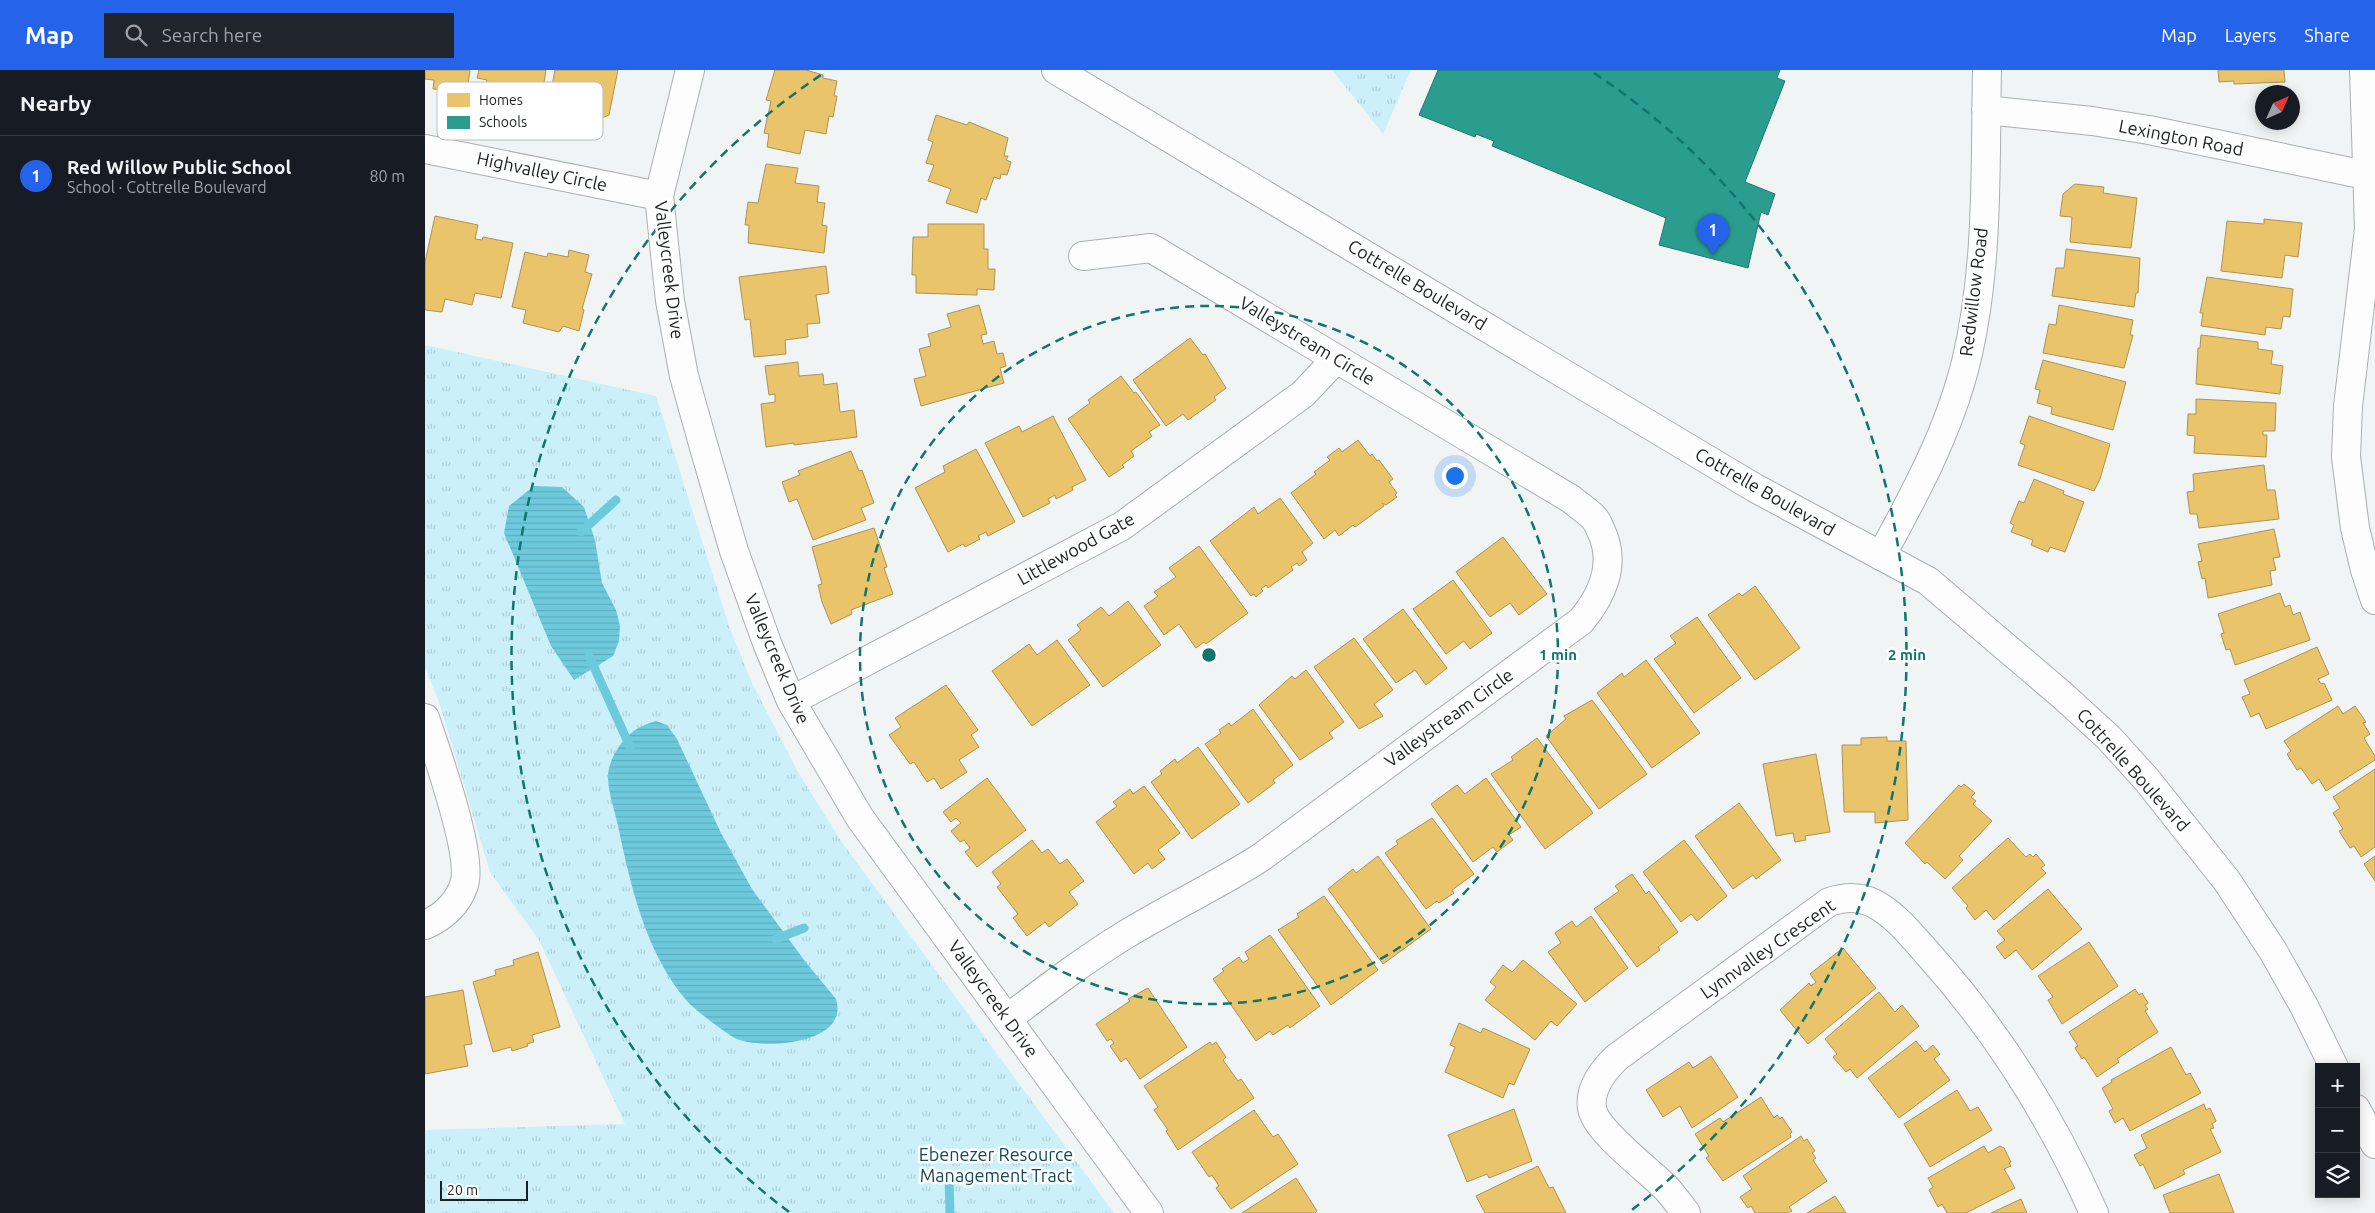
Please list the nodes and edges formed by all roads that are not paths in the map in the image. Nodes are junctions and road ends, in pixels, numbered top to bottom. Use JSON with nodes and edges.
{"nodes":[{"id":1,"x":690,"y":70,"type":"edge"},
{"id":2,"x":1056,"y":70,"type":"edge"},
{"id":3,"x":1987,"y":70,"type":"edge"},
{"id":4,"x":2364,"y":70,"type":"edge"},
{"id":5,"x":1986,"y":110,"type":"junction"},
{"id":6,"x":425,"y":149,"type":"edge"},
{"id":7,"x":2371,"y":176,"type":"edge"},
{"id":8,"x":659,"y":196,"type":"junction"},
{"id":9,"x":1083,"y":256,"type":"dead end"},
{"id":10,"x":1336,"y":358,"type":"junction"},
{"id":11,"x":1881,"y":556,"type":"junction"},
{"id":12,"x":2375,"y":600,"type":"edge"},
{"id":13,"x":791,"y":701,"type":"junction"},
{"id":14,"x":425,"y":718,"type":"edge"},
{"id":15,"x":425,"y":925,"type":"edge"},
{"id":16,"x":1007,"y":1019,"type":"junction"},
{"id":17,"x":2332,"y":1063,"type":"edge"},
{"id":18,"x":2360,"y":1116,"type":"edge"},
{"id":19,"x":2375,"y":1144,"type":"edge"},
{"id":20,"x":1149,"y":1213,"type":"edge"},
{"id":21,"x":1686,"y":1213,"type":"edge"},
{"id":22,"x":2094,"y":1213,"type":"edge"}],
"edges":[{"from":1,"to":8,"type":"street","name":"Valleycreek Drive"},
{"from":2,"to":11,"type":"street","name":"Cottrelle Boulevard"},
{"from":3,"to":5,"type":"street","name":"Redwillow Road"},
{"from":4,"to":7,"type":"street"},
{"from":5,"to":7,"type":"street","name":"Lexington Road"},
{"from":5,"to":11,"type":"street","name":"Redwillow Road"},
{"from":6,"to":8,"type":"street","name":"Highvalley Circle"},
{"from":7,"to":12,"type":"street"},
{"from":8,"to":13,"type":"street","name":"Valleycreek Drive"},
{"from":9,"to":10,"type":"street","name":"Valleystream Circle"},
{"from":10,"to":13,"type":"street","name":"Littlewood Gate"},
{"from":10,"to":16,"type":"street","name":"Valleystream Circle"},
{"from":11,"to":17,"type":"street","name":"Cottrelle Boulevard"},
{"from":13,"to":16,"type":"street","name":"Valleycreek Drive"},
{"from":14,"to":15,"type":"street"},
{"from":16,"to":20,"type":"street","name":"Valleycreek Drive"},
{"from":18,"to":19,"type":"street"},
{"from":21,"to":22,"type":"street","name":"Lynnvalley Crescent"}]}
